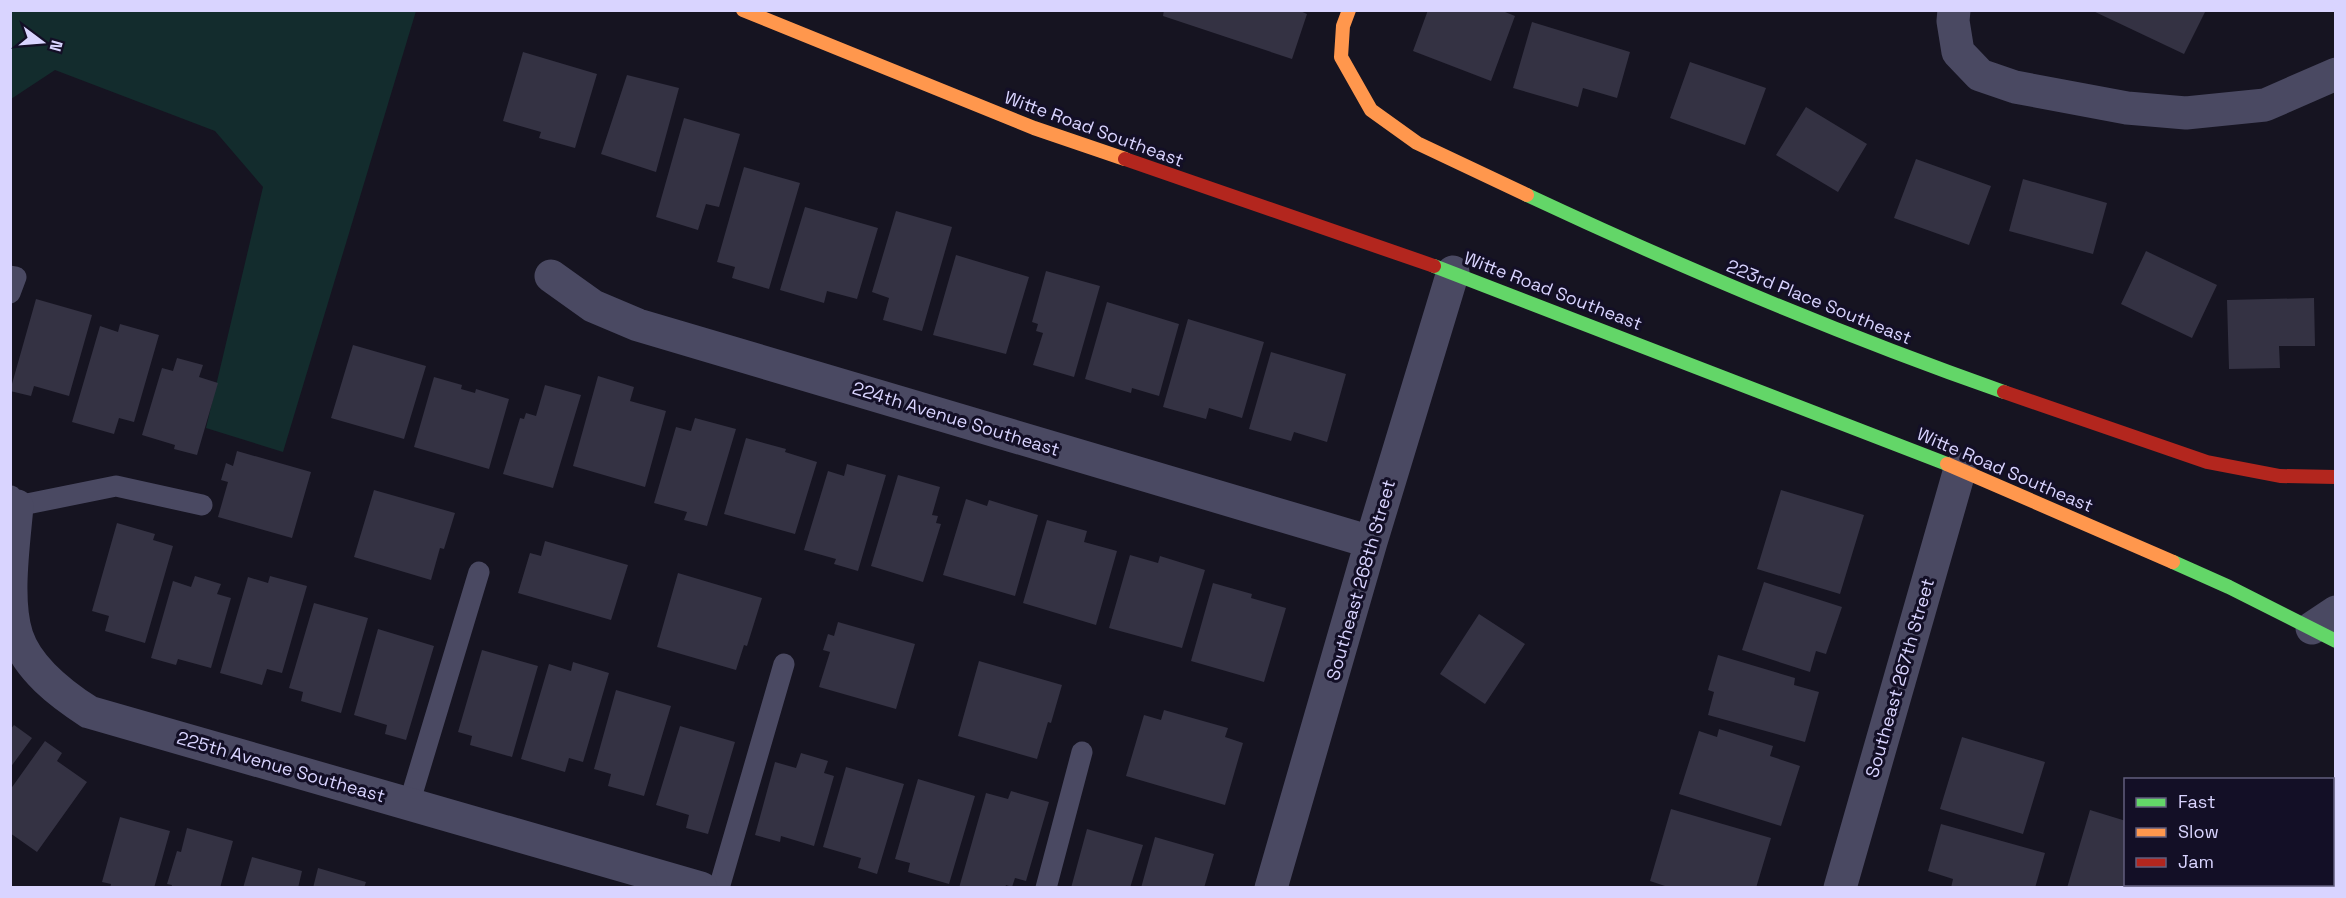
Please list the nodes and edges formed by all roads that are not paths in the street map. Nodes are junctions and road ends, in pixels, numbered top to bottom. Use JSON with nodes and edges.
{"nodes":[{"id":1,"x":743,"y":10,"type":"edge"},
{"id":2,"x":1349,"y":10,"type":"edge"},
{"id":3,"x":1954,"y":10,"type":"edge"},
{"id":4,"x":2336,"y":74,"type":"edge"},
{"id":5,"x":1453,"y":272,"type":"junction"},
{"id":6,"x":10,"y":276,"type":"edge"},
{"id":7,"x":551,"y":276,"type":"dead end"},
{"id":8,"x":10,"y":293,"type":"edge"},
{"id":9,"x":1960,"y":469,"type":"junction"},
{"id":10,"x":2336,"y":477,"type":"edge"},
{"id":11,"x":13,"y":502,"type":"edge"},
{"id":12,"x":202,"y":505,"type":"dead end"},
{"id":13,"x":1371,"y":542,"type":"junction"},
{"id":14,"x":479,"y":572,"type":"dead end"},
{"id":15,"x":2328,"y":627,"type":"edge"},
{"id":16,"x":784,"y":664,"type":"dead end"},
{"id":17,"x":1082,"y":752,"type":"dead end"},
{"id":18,"x":409,"y":804,"type":"junction"},
{"id":19,"x":701,"y":888,"type":"edge"},
{"id":20,"x":719,"y":888,"type":"edge"},
{"id":21,"x":1046,"y":888,"type":"edge"},
{"id":22,"x":1271,"y":888,"type":"edge"},
{"id":23,"x":1839,"y":888,"type":"edge"}],
"edges":[{"from":1,"to":5,"type":"street","name":"Witte Road Southeast"},
{"from":2,"to":10,"type":"street","name":"223rd Place Southeast"},
{"from":3,"to":4,"type":"street"},
{"from":5,"to":9,"type":"street","name":"Witte Road Southeast"},
{"from":5,"to":13,"type":"street","name":"Southeast 268th Street"},
{"from":6,"to":8,"type":"lane"},
{"from":7,"to":13,"type":"street","name":"224th Avenue Southeast"},
{"from":9,"to":15,"type":"street","name":"Witte Road Southeast"},
{"from":9,"to":23,"type":"street","name":"Southeast 267th Street"},
{"from":11,"to":12,"type":"lane"},
{"from":11,"to":18,"type":"street","name":"225th Avenue Southeast"},
{"from":13,"to":22,"type":"street","name":"Southeast 268th Street"},
{"from":14,"to":18,"type":"lane"},
{"from":16,"to":20,"type":"lane"},
{"from":17,"to":21,"type":"lane"},
{"from":18,"to":19,"type":"street","name":"225th Avenue Southeast"}]}
